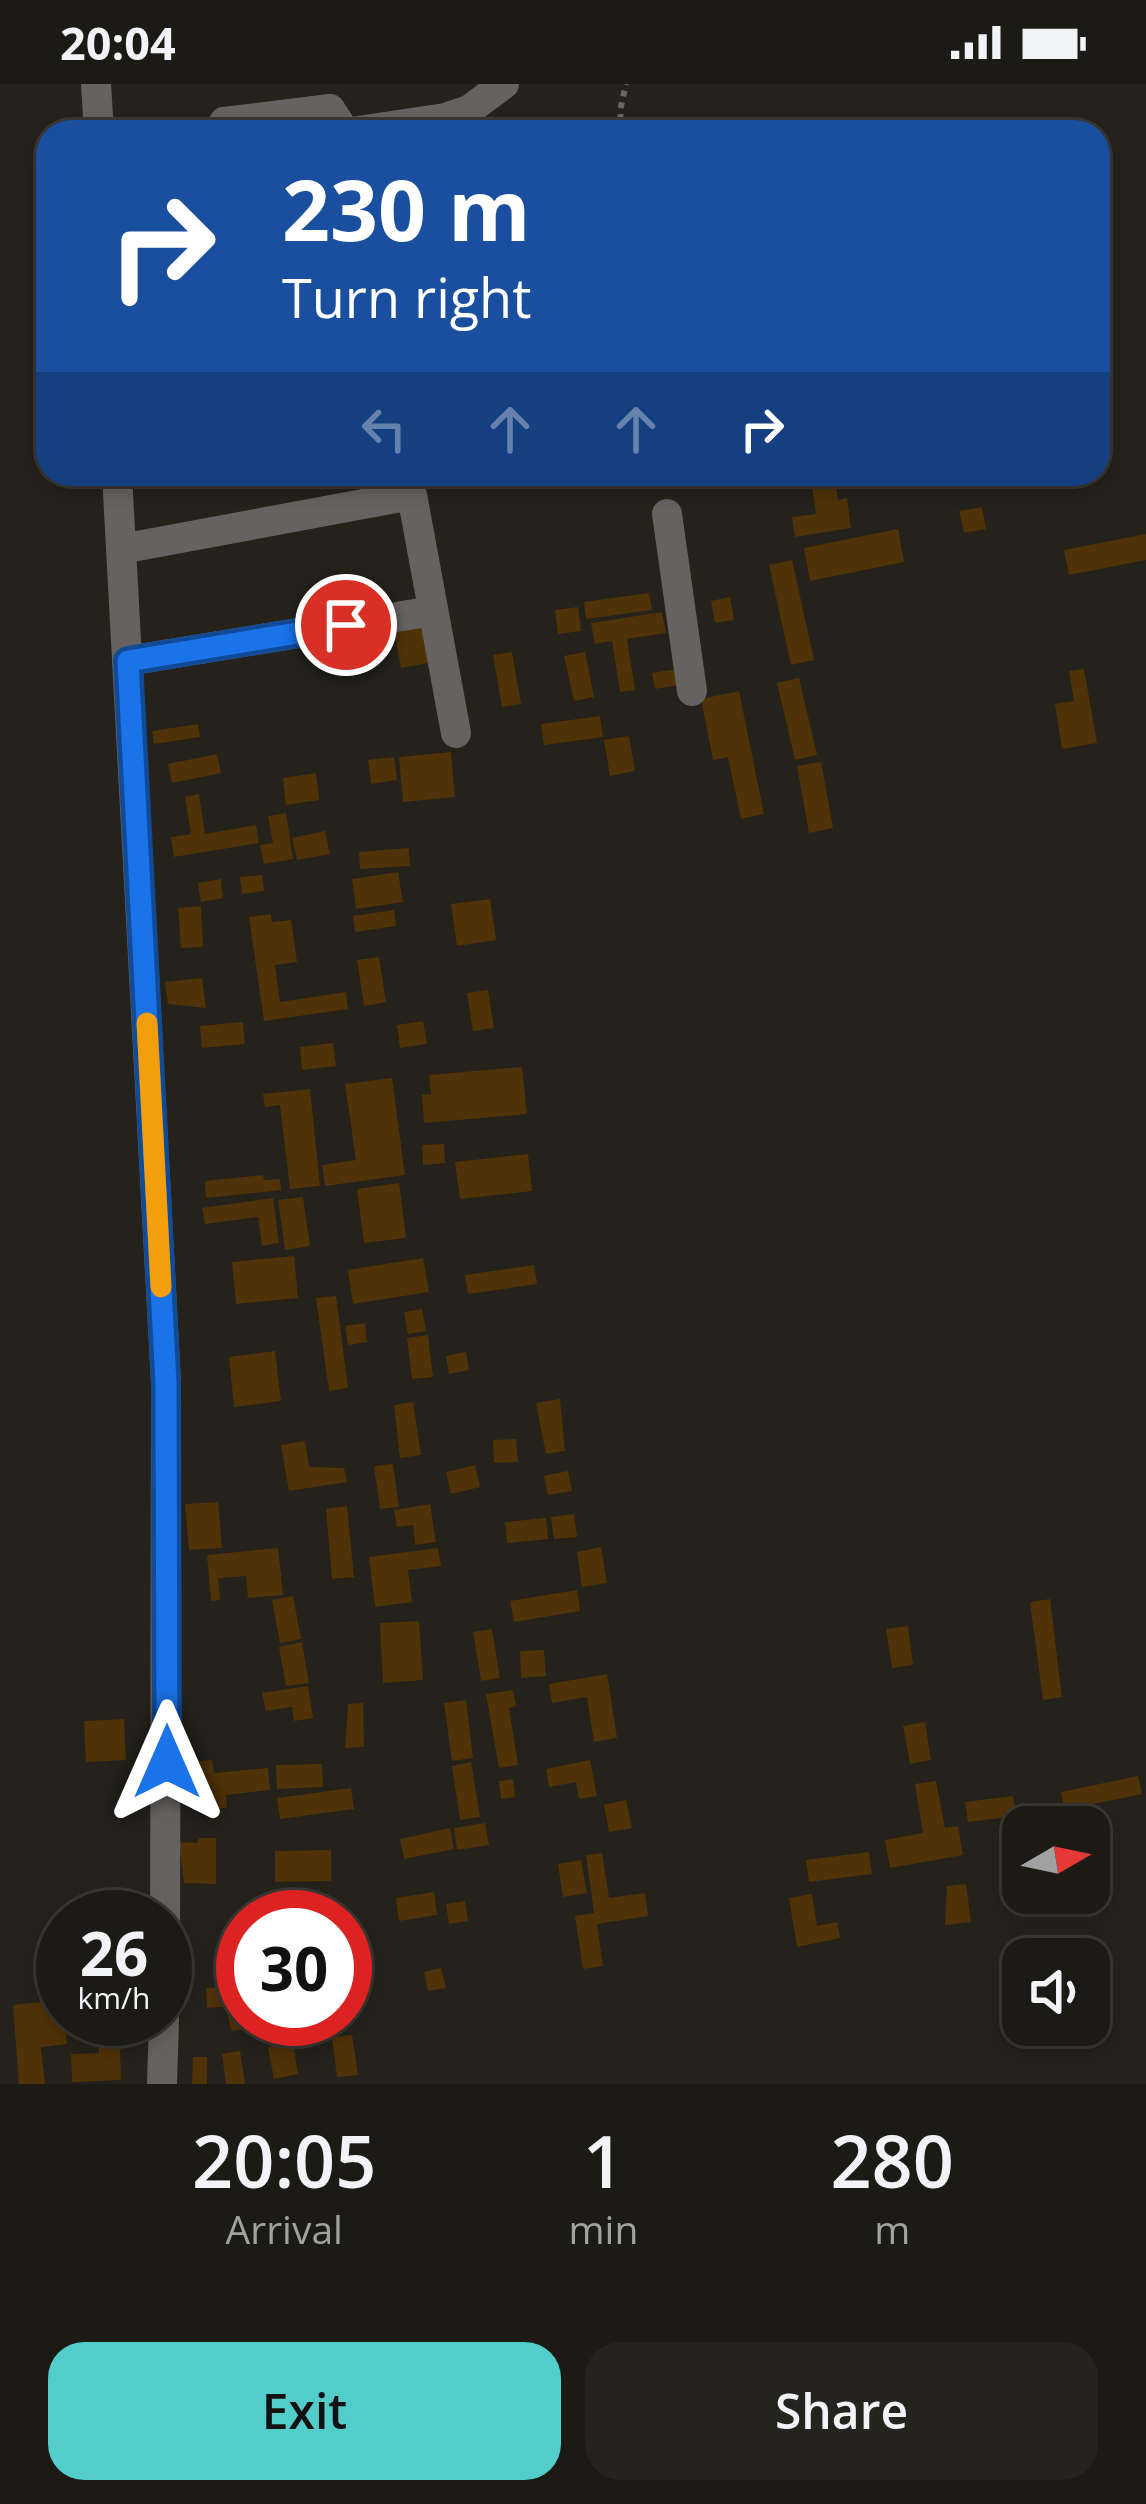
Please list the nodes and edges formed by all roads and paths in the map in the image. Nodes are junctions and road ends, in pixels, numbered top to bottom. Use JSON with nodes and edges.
{"nodes":[{"id":1,"x":96,"y":84,"type":"edge"},
{"id":2,"x":504,"y":84,"type":"edge"},
{"id":3,"x":626,"y":84,"type":"edge"},
{"id":4,"x":98,"y":120,"type":"edge"},
{"id":5,"x":240,"y":120,"type":"edge"},
{"id":6,"x":339,"y":120,"type":"edge"},
{"id":7,"x":431,"y":120,"type":"edge"},
{"id":8,"x":621,"y":120,"type":"edge"},
{"id":9,"x":118,"y":486,"type":"edge"},
{"id":10,"x":667,"y":514,"type":"dead end"},
{"id":11,"x":121,"y":548,"type":"junction"},
{"id":12,"x":433,"y":611,"type":"junction"},
{"id":13,"x":128,"y":661,"type":"junction"},
{"id":14,"x":692,"y":691,"type":"dead end"},
{"id":15,"x":456,"y":733,"type":"dead end"},
{"id":16,"x":165,"y":1890,"type":"edge"},
{"id":17,"x":163,"y":2046,"type":"edge"},
{"id":18,"x":162,"y":2084,"type":"edge"}],
"edges":[{"from":1,"to":4,"type":"street"},
{"from":2,"to":7,"type":"street"},
{"from":3,"to":8,"type":"path"},
{"from":5,"to":6,"type":"street"},
{"from":9,"to":11,"type":"street"},
{"from":10,"to":14,"type":"street"},
{"from":11,"to":12,"type":"street"},
{"from":11,"to":13,"type":"street"},
{"from":12,"to":13,"type":"street"},
{"from":12,"to":15,"type":"street"},
{"from":13,"to":16,"type":"street"},
{"from":17,"to":18,"type":"street"}]}
